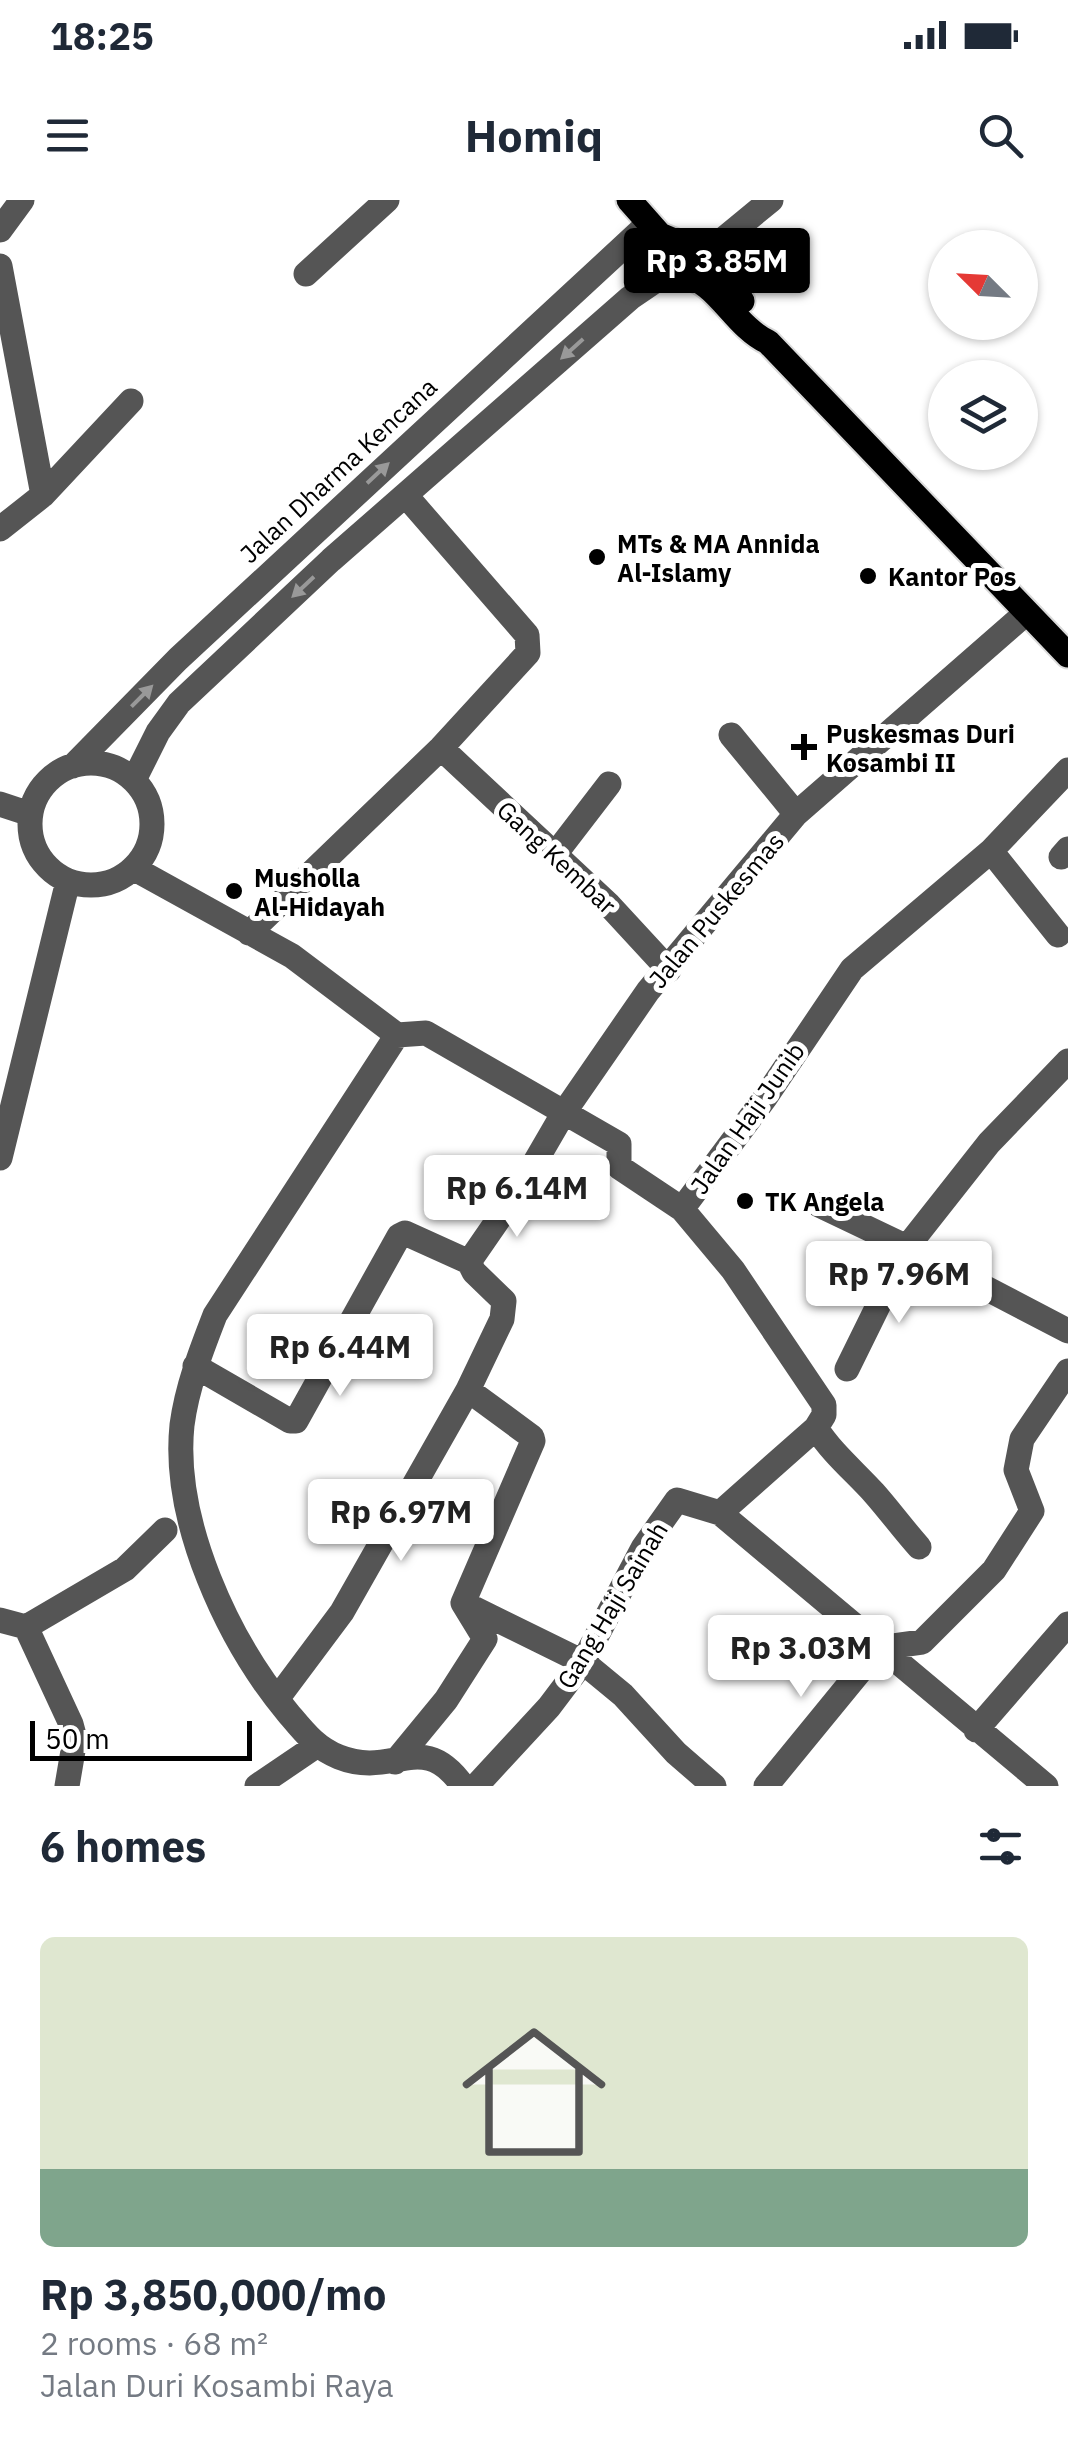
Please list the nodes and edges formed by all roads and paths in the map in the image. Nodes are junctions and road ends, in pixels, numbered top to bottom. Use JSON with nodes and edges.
{"nodes":[{"id":1,"x":22,"y":200,"type":"edge"},
{"id":2,"x":387,"y":200,"type":"edge"},
{"id":3,"x":630,"y":200,"type":"edge"},
{"id":4,"x":771,"y":200,"type":"edge"},
{"id":5,"x":648,"y":224,"type":"junction"},
{"id":6,"x":0,"y":230,"type":"edge"},
{"id":7,"x":0,"y":266,"type":"edge"},
{"id":8,"x":696,"y":271,"type":"junction"},
{"id":9,"x":306,"y":274,"type":"dead end"},
{"id":10,"x":131,"y":401,"type":"dead end"},
{"id":11,"x":43,"y":495,"type":"junction"},
{"id":12,"x":407,"y":497,"type":"junction"},
{"id":13,"x":0,"y":529,"type":"edge"},
{"id":14,"x":1025,"y":614,"type":"junction"},
{"id":15,"x":1068,"y":656,"type":"edge"},
{"id":16,"x":730,"y":734,"type":"dead end"},
{"id":17,"x":442,"y":748,"type":"junction"},
{"id":18,"x":74,"y":766,"type":"junction"},
{"id":19,"x":1068,"y":770,"type":"edge"},
{"id":20,"x":134,"y":780,"type":"junction"},
{"id":21,"x":609,"y":784,"type":"dead end"},
{"id":22,"x":0,"y":804,"type":"edge"},
{"id":23,"x":30,"y":814,"type":"junction"},
{"id":24,"x":796,"y":814,"type":"junction"},
{"id":25,"x":991,"y":851,"type":"junction"},
{"id":26,"x":556,"y":854,"type":"junction"},
{"id":27,"x":133,"y":868,"type":"junction"},
{"id":28,"x":68,"y":882,"type":"junction"},
{"id":29,"x":249,"y":933,"type":"junction"},
{"id":30,"x":1058,"y":935,"type":"dead end"},
{"id":31,"x":669,"y":970,"type":"junction"},
{"id":32,"x":397,"y":1035,"type":"junction"},
{"id":33,"x":1068,"y":1061,"type":"edge"},
{"id":34,"x":564,"y":1114,"type":"junction"},
{"id":35,"x":0,"y":1158,"type":"edge"},
{"id":36,"x":818,"y":1204,"type":"dead end"},
{"id":37,"x":682,"y":1209,"type":"junction"},
{"id":38,"x":907,"y":1247,"type":"junction"},
{"id":39,"x":470,"y":1262,"type":"junction"},
{"id":40,"x":1068,"y":1331,"type":"edge"},
{"id":41,"x":195,"y":1366,"type":"junction"},
{"id":42,"x":846,"y":1369,"type":"dead end"},
{"id":43,"x":1068,"y":1370,"type":"edge"},
{"id":44,"x":468,"y":1390,"type":"junction"},
{"id":45,"x":816,"y":1428,"type":"junction"},
{"id":46,"x":720,"y":1513,"type":"junction"},
{"id":47,"x":165,"y":1530,"type":"dead end"},
{"id":48,"x":919,"y":1547,"type":"dead end"},
{"id":49,"x":463,"y":1603,"type":"junction"},
{"id":50,"x":0,"y":1620,"type":"edge"},
{"id":51,"x":1068,"y":1624,"type":"edge"},
{"id":52,"x":26,"y":1627,"type":"junction"},
{"id":53,"x":879,"y":1648,"type":"junction"},
{"id":54,"x":583,"y":1662,"type":"junction"},
{"id":55,"x":277,"y":1699,"type":"junction"},
{"id":56,"x":976,"y":1730,"type":"junction"},
{"id":57,"x":316,"y":1746,"type":"junction"},
{"id":58,"x":395,"y":1762,"type":"junction"},
{"id":59,"x":67,"y":1786,"type":"edge"},
{"id":60,"x":257,"y":1786,"type":"edge"},
{"id":61,"x":463,"y":1786,"type":"edge"},
{"id":62,"x":476,"y":1786,"type":"edge"},
{"id":63,"x":714,"y":1786,"type":"edge"},
{"id":64,"x":766,"y":1786,"type":"edge"},
{"id":65,"x":1046,"y":1786,"type":"edge"}],
"edges":[{"from":1,"to":6,"type":"street"},
{"from":2,"to":9,"type":"street"},
{"from":3,"to":5,"type":"main road"},
{"from":4,"to":8,"type":"street"},
{"from":5,"to":8,"type":"main road"},
{"from":18,"to":5,"type":"street","name":"Jalan Dharma Kencana","one_way":true},
{"from":7,"to":11,"type":"street"},
{"from":8,"to":12,"type":"street","one_way":true},
{"from":8,"to":14,"type":"main road"},
{"from":10,"to":11,"type":"street"},
{"from":11,"to":13,"type":"street"},
{"from":12,"to":17,"type":"street"},
{"from":12,"to":20,"type":"street","one_way":true},
{"from":14,"to":15,"type":"main road"},
{"from":14,"to":24,"type":"street","name":"Jalan Puskesmas"},
{"from":16,"to":24,"type":"street"},
{"from":17,"to":26,"type":"street","name":"Gang Kembar"},
{"from":17,"to":29,"type":"street"},
{"from":18,"to":20,"type":"street"},
{"from":18,"to":23,"type":"street"},
{"from":19,"to":25,"type":"street","name":"Jalan Haji Junib"},
{"from":20,"to":27,"type":"street"},
{"from":21,"to":26,"type":"street"},
{"from":22,"to":23,"type":"street"},
{"from":23,"to":28,"type":"street"},
{"from":24,"to":31,"type":"street","name":"Jalan Puskesmas"},
{"from":25,"to":30,"type":"street"},
{"from":25,"to":37,"type":"street","name":"Jalan Haji Junib"},
{"from":26,"to":31,"type":"street","name":"Gang Kembar"},
{"from":27,"to":28,"type":"street"},
{"from":27,"to":29,"type":"street"},
{"from":28,"to":35,"type":"street"},
{"from":29,"to":32,"type":"street"},
{"from":31,"to":34,"type":"street","name":"Jalan Puskesmas"},
{"from":32,"to":34,"type":"street"},
{"from":32,"to":41,"type":"street"},
{"from":33,"to":38,"type":"street"},
{"from":34,"to":37,"type":"street"},
{"from":34,"to":39,"type":"street","name":"Jalan Puskesmas"},
{"from":36,"to":38,"type":"street"},
{"from":37,"to":45,"type":"street","name":"Jalan Haji Junib"},
{"from":38,"to":40,"type":"street"},
{"from":38,"to":42,"type":"street"},
{"from":39,"to":41,"type":"street"},
{"from":39,"to":44,"type":"street"},
{"from":41,"to":55,"type":"street"},
{"from":43,"to":53,"type":"street"},
{"from":44,"to":49,"type":"street"},
{"from":44,"to":55,"type":"street"},
{"from":45,"to":46,"type":"street"},
{"from":45,"to":48,"type":"street"},
{"from":46,"to":53,"type":"street"},
{"from":46,"to":54,"type":"street","name":"Gang Haji Sainah"},
{"from":47,"to":52,"type":"street"},
{"from":49,"to":54,"type":"street"},
{"from":49,"to":58,"type":"street"},
{"from":50,"to":52,"type":"street"},
{"from":51,"to":56,"type":"street"},
{"from":52,"to":59,"type":"street"},
{"from":53,"to":56,"type":"street"},
{"from":53,"to":64,"type":"street"},
{"from":54,"to":62,"type":"street","name":"Gang Haji Sainah"},
{"from":54,"to":63,"type":"street"},
{"from":55,"to":57,"type":"street"},
{"from":56,"to":65,"type":"street"},
{"from":57,"to":58,"type":"street"},
{"from":57,"to":60,"type":"street"},
{"from":58,"to":61,"type":"street"}]}
